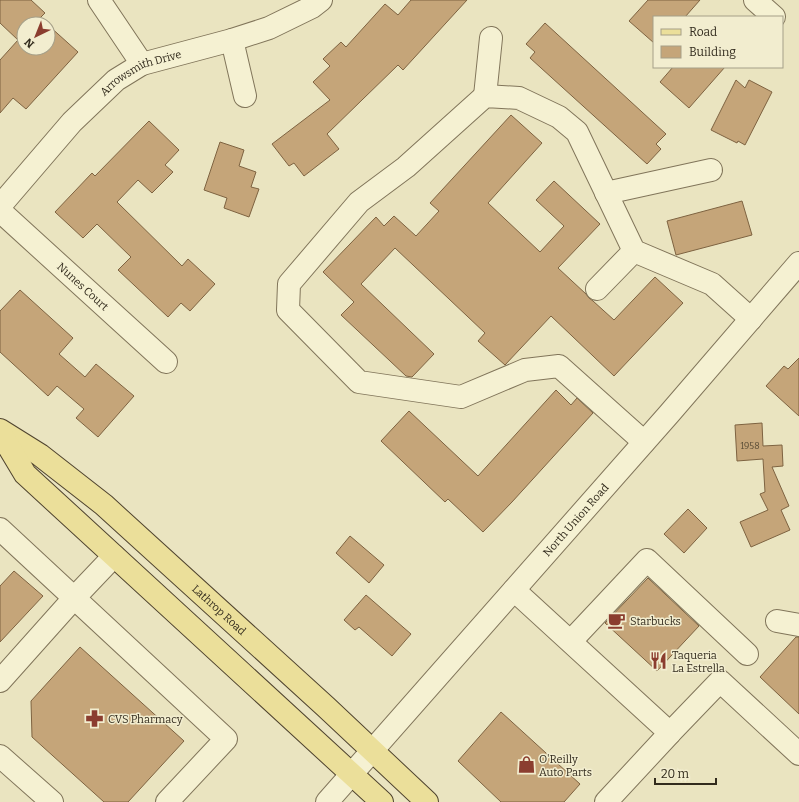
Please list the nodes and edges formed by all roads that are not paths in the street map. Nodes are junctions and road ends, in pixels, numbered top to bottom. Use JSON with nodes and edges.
{"nodes":[{"id":1,"x":99,"y":0,"type":"edge"},
{"id":2,"x":321,"y":0,"type":"edge"},
{"id":3,"x":755,"y":0,"type":"edge"},
{"id":4,"x":773,"y":16,"type":"edge"},
{"id":5,"x":491,"y":38,"type":"dead end"},
{"id":6,"x":232,"y":40,"type":"junction"},
{"id":7,"x":142,"y":64,"type":"junction"},
{"id":8,"x":245,"y":96,"type":"dead end"},
{"id":9,"x":485,"y":96,"type":"junction"},
{"id":10,"x":711,"y":170,"type":"dead end"},
{"id":11,"x":606,"y":193,"type":"junction"},
{"id":12,"x":0,"y":206,"type":"edge"},
{"id":13,"x":0,"y":211,"type":"edge"},
{"id":14,"x":634,"y":251,"type":"junction"},
{"id":15,"x":799,"y":263,"type":"edge"},
{"id":16,"x":597,"y":289,"type":"dead end"},
{"id":17,"x":752,"y":318,"type":"junction"},
{"id":18,"x":166,"y":362,"type":"dead end"},
{"id":19,"x":0,"y":432,"type":"edge"},
{"id":20,"x":644,"y":442,"type":"junction"},
{"id":21,"x":3,"y":537,"type":"edge"},
{"id":22,"x":114,"y":556,"type":"junction"},
{"id":23,"x":514,"y":590,"type":"junction"},
{"id":24,"x":75,"y":597,"type":"junction"},
{"id":25,"x":777,"y":621,"type":"dead end"},
{"id":26,"x":799,"y":625,"type":"edge"},
{"id":27,"x":571,"y":641,"type":"junction"},
{"id":28,"x":747,"y":654,"type":"dead end"},
{"id":29,"x":0,"y":681,"type":"edge"},
{"id":30,"x":670,"y":733,"type":"junction"},
{"id":31,"x":372,"y":751,"type":"junction"},
{"id":32,"x":799,"y":754,"type":"edge"},
{"id":33,"x":0,"y":756,"type":"edge"},
{"id":34,"x":352,"y":775,"type":"junction"},
{"id":35,"x":52,"y":802,"type":"edge"},
{"id":36,"x":167,"y":802,"type":"edge"},
{"id":37,"x":327,"y":802,"type":"edge"},
{"id":38,"x":382,"y":802,"type":"edge"},
{"id":39,"x":427,"y":802,"type":"edge"},
{"id":40,"x":606,"y":802,"type":"edge"}],
"edges":[{"from":1,"to":7,"type":"street"},
{"from":2,"to":6,"type":"street","name":"Arrowsmith Drive"},
{"from":3,"to":4,"type":"street"},
{"from":5,"to":9,"type":"street"},
{"from":6,"to":7,"type":"street","name":"Arrowsmith Drive"},
{"from":6,"to":8,"type":"street"},
{"from":7,"to":12,"type":"street","name":"Arrowsmith Drive"},
{"from":9,"to":11,"type":"street"},
{"from":9,"to":20,"type":"street"},
{"from":10,"to":11,"type":"street"},
{"from":11,"to":14,"type":"street"},
{"from":13,"to":18,"type":"street","name":"Nunes Court"},
{"from":14,"to":16,"type":"street"},
{"from":14,"to":17,"type":"street"},
{"from":15,"to":17,"type":"street","name":"North Union Road"},
{"from":17,"to":20,"type":"street","name":"North Union Road"},
{"from":19,"to":22,"type":"main road","name":"Lathrop Road"},
{"from":19,"to":31,"type":"main road","name":"Lathrop Road"},
{"from":20,"to":23,"type":"street","name":"North Union Road"},
{"from":21,"to":24,"type":"street"},
{"from":22,"to":24,"type":"street"},
{"from":22,"to":34,"type":"main road","name":"Lathrop Road"},
{"from":23,"to":27,"type":"street"},
{"from":23,"to":31,"type":"street","name":"North Union Road"},
{"from":24,"to":29,"type":"street"},
{"from":24,"to":36,"type":"street"},
{"from":25,"to":26,"type":"street"},
{"from":27,"to":28,"type":"street"},
{"from":27,"to":30,"type":"street"},
{"from":30,"to":32,"type":"street"},
{"from":30,"to":40,"type":"street"},
{"from":31,"to":34,"type":"street","name":"North Union Road"},
{"from":31,"to":39,"type":"main road","name":"Lathrop Road"},
{"from":33,"to":35,"type":"street"},
{"from":34,"to":37,"type":"street","name":"North Union Road"},
{"from":34,"to":38,"type":"main road","name":"Lathrop Road"}]}
